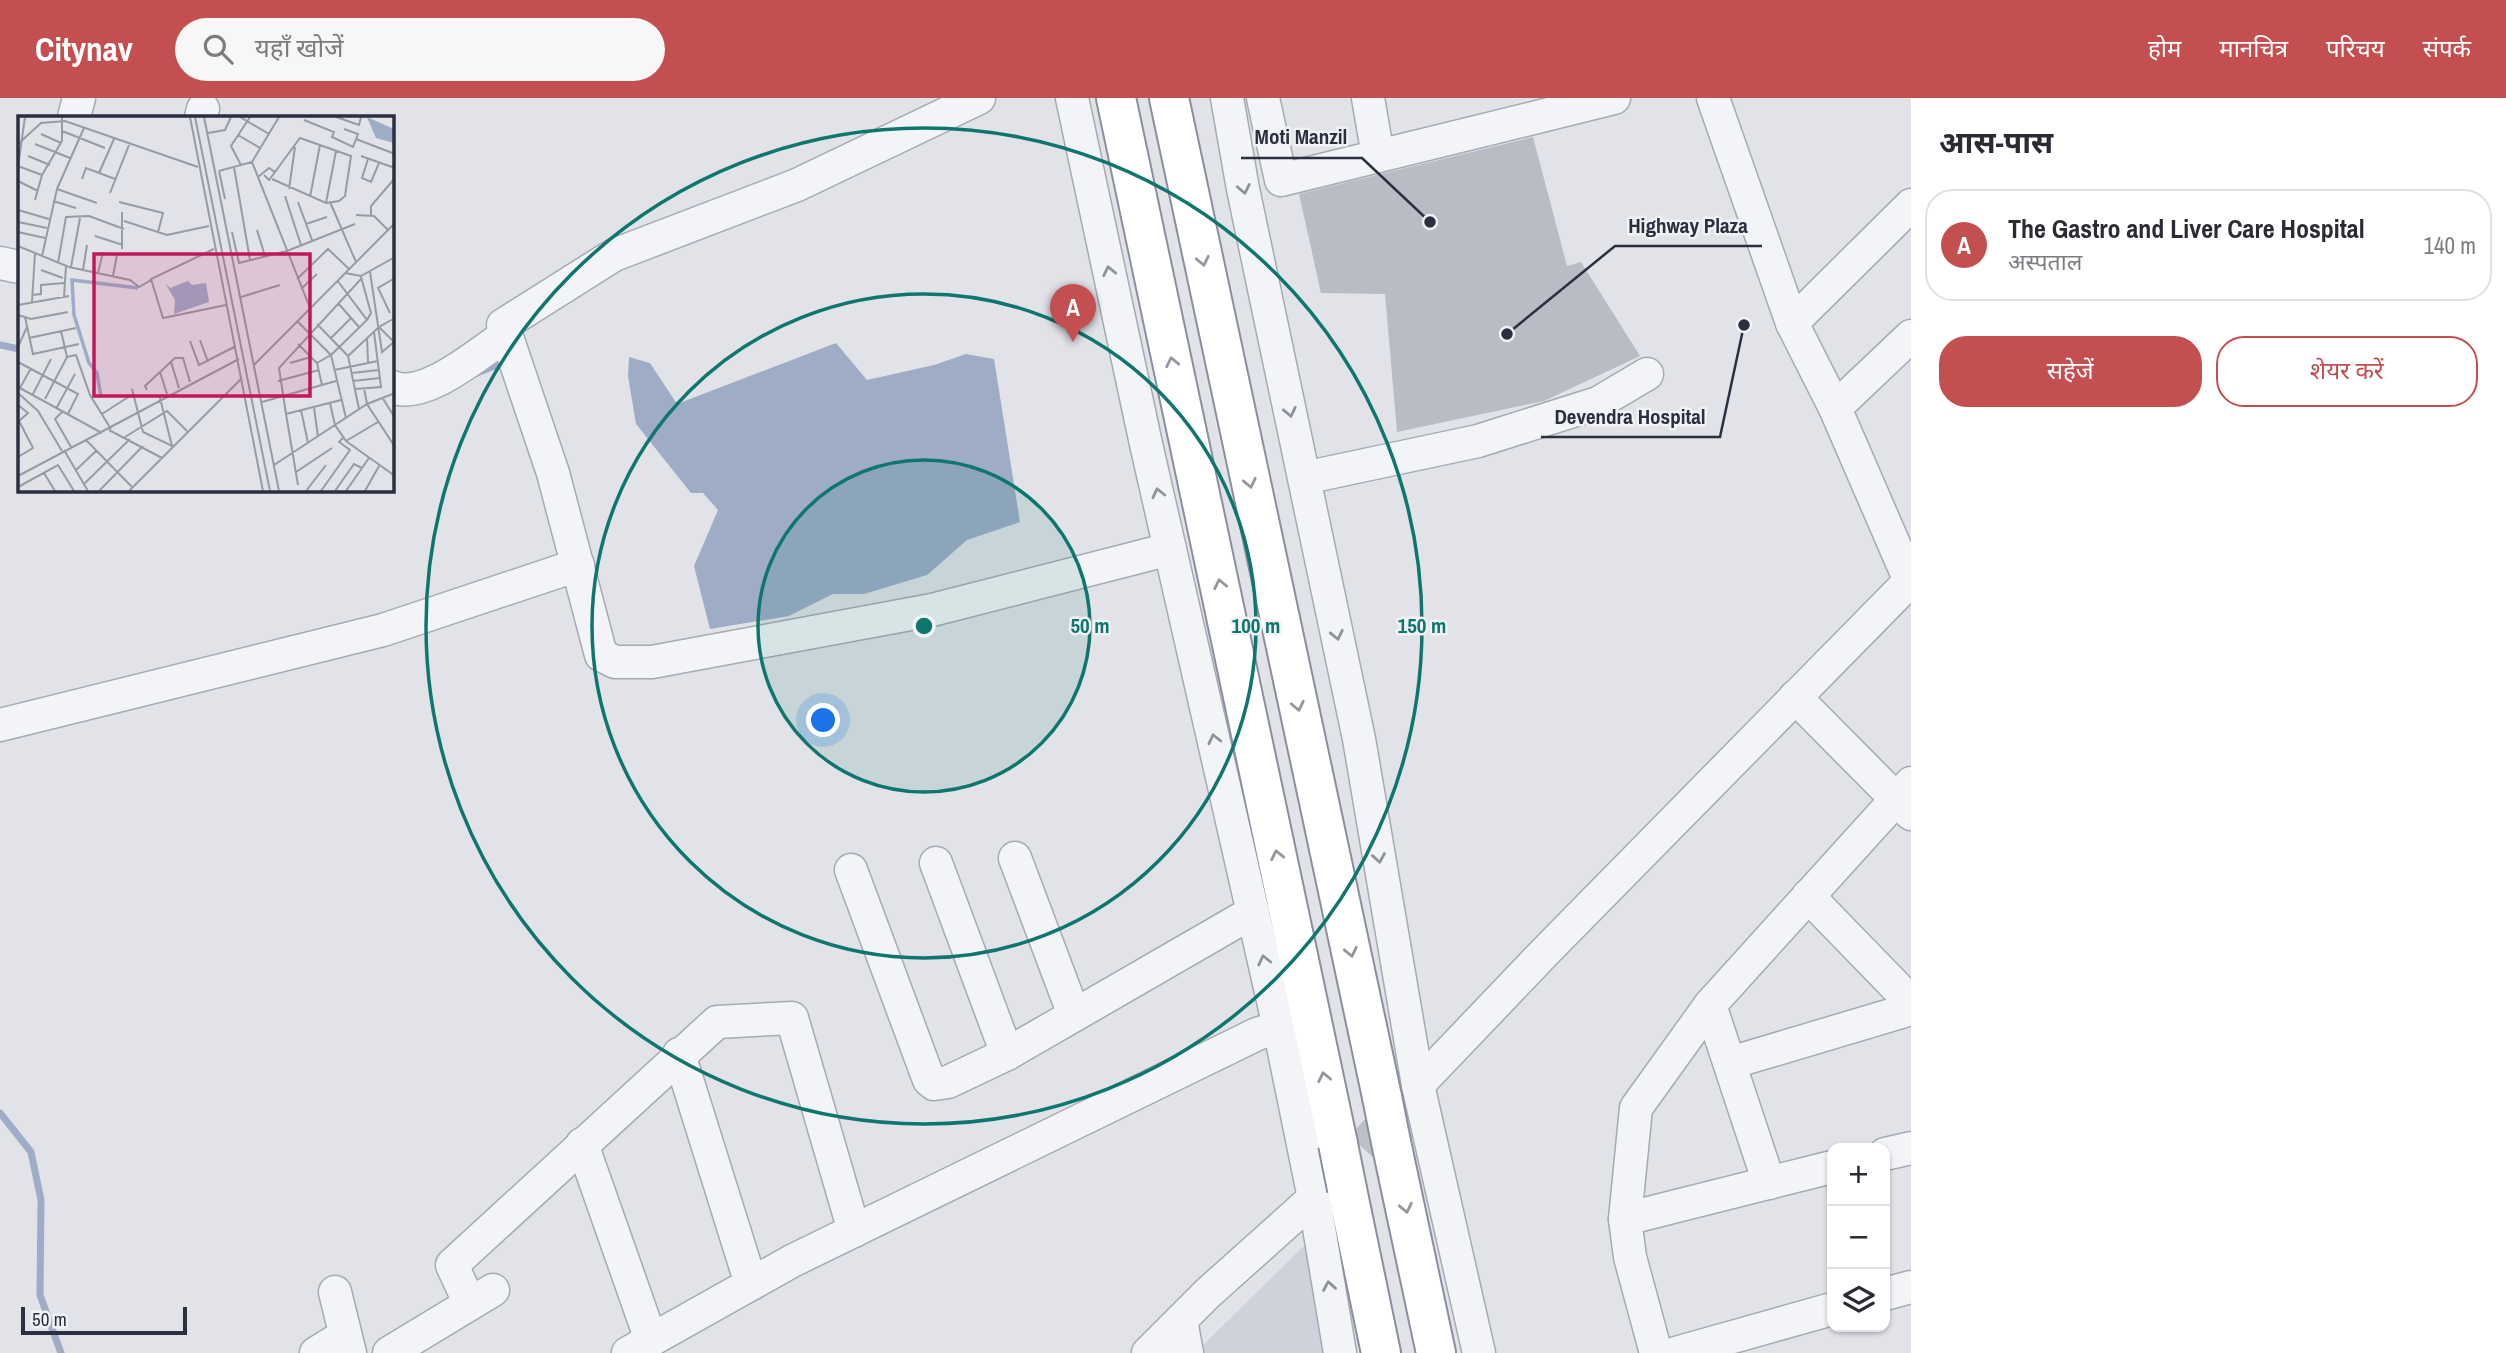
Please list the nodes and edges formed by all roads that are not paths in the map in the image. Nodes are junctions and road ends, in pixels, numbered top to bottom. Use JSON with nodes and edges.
{"nodes":[{"id":1,"x":79,"y":98,"type":"edge"},
{"id":2,"x":979,"y":98,"type":"edge"},
{"id":3,"x":1072,"y":98,"type":"edge"},
{"id":4,"x":1116,"y":98,"type":"edge"},
{"id":5,"x":1169,"y":98,"type":"edge"},
{"id":6,"x":1227,"y":98,"type":"edge"},
{"id":7,"x":1263,"y":98,"type":"edge"},
{"id":8,"x":1367,"y":98,"type":"edge"},
{"id":9,"x":1614,"y":98,"type":"edge"},
{"id":10,"x":1713,"y":98,"type":"edge"},
{"id":11,"x":1512,"y":110,"type":"edge"},
{"id":12,"x":74,"y":116,"type":"edge"},
{"id":13,"x":1378,"y":156,"type":"junction"},
{"id":14,"x":1911,"y":205,"type":"edge"},
{"id":15,"x":0,"y":263,"type":"edge"},
{"id":16,"x":18,"y":267,"type":"edge"},
{"id":17,"x":1792,"y":323,"type":"junction"},
{"id":18,"x":506,"y":335,"type":"junction"},
{"id":19,"x":1911,"y":336,"type":"edge"},
{"id":20,"x":1647,"y":374,"type":"dead end"},
{"id":21,"x":394,"y":388,"type":"edge"},
{"id":22,"x":1835,"y":408,"type":"junction"},
{"id":23,"x":1304,"y":478,"type":"junction"},
{"id":24,"x":1170,"y":549,"type":"junction"},
{"id":25,"x":578,"y":565,"type":"junction"},
{"id":26,"x":1910,"y":580,"type":"edge"},
{"id":27,"x":1795,"y":697,"type":"junction"},
{"id":28,"x":0,"y":724,"type":"edge"},
{"id":29,"x":1906,"y":798,"type":"edge"},
{"id":30,"x":1015,"y":858,"type":"dead end"},
{"id":31,"x":936,"y":863,"type":"dead end"},
{"id":32,"x":851,"y":870,"type":"dead end"},
{"id":33,"x":1808,"y":896,"type":"junction"},
{"id":34,"x":1254,"y":912,"type":"junction"},
{"id":35,"x":1911,"y":1002,"type":"edge"},
{"id":36,"x":1710,"y":1005,"type":"junction"},
{"id":37,"x":1911,"y":1009,"type":"edge"},
{"id":38,"x":1074,"y":1015,"type":"junction"},
{"id":39,"x":1279,"y":1027,"type":"junction"},
{"id":40,"x":1007,"y":1054,"type":"junction"},
{"id":41,"x":679,"y":1055,"type":"junction"},
{"id":42,"x":1730,"y":1063,"type":"junction"},
{"id":43,"x":1418,"y":1085,"type":"junction"},
{"id":44,"x":582,"y":1144,"type":"junction"},
{"id":45,"x":1911,"y":1148,"type":"edge"},
{"id":46,"x":1890,"y":1153,"type":"edge"},
{"id":47,"x":1827,"y":1168,"type":"edge"},
{"id":48,"x":1769,"y":1183,"type":"junction"},
{"id":49,"x":1330,"y":1193,"type":"junction"},
{"id":50,"x":1625,"y":1219,"type":"junction"},
{"id":51,"x":854,"y":1231,"type":"junction"},
{"id":52,"x":751,"y":1284,"type":"junction"},
{"id":53,"x":1911,"y":1287,"type":"edge"},
{"id":54,"x":335,"y":1292,"type":"dead end"},
{"id":55,"x":1890,"y":1293,"type":"edge"},
{"id":56,"x":1827,"y":1310,"type":"edge"},
{"id":57,"x":1181,"y":1320,"type":"junction"},
{"id":58,"x":347,"y":1344,"type":"edge"},
{"id":59,"x":639,"y":1347,"type":"edge"},
{"id":60,"x":316,"y":1353,"type":"edge"},
{"id":61,"x":389,"y":1353,"type":"edge"},
{"id":62,"x":1148,"y":1353,"type":"edge"},
{"id":63,"x":1187,"y":1353,"type":"edge"},
{"id":64,"x":1340,"y":1353,"type":"edge"},
{"id":65,"x":1381,"y":1353,"type":"edge"},
{"id":66,"x":1436,"y":1353,"type":"edge"},
{"id":67,"x":1479,"y":1353,"type":"edge"},
{"id":68,"x":1656,"y":1353,"type":"edge"},
{"id":69,"x":1676,"y":1353,"type":"edge"}],
"edges":[{"from":1,"to":12,"type":"street"},
{"from":2,"to":18,"type":"street"},
{"from":24,"to":3,"type":"street","one_way":true},
{"from":49,"to":4,"type":"highway","one_way":true,"bridge":true},
{"from":5,"to":66,"type":"highway","one_way":true,"bridge":true},
{"from":6,"to":23,"type":"street","one_way":true},
{"from":7,"to":13,"type":"street"},
{"from":8,"to":13,"type":"street"},
{"from":9,"to":11,"type":"street"},
{"from":10,"to":17,"type":"street"},
{"from":11,"to":13,"type":"street"},
{"from":14,"to":17,"type":"street"},
{"from":15,"to":16,"type":"street"},
{"from":17,"to":22,"type":"street"},
{"from":18,"to":21,"type":"street"},
{"from":18,"to":25,"type":"street"},
{"from":19,"to":22,"type":"street"},
{"from":20,"to":23,"type":"street"},
{"from":22,"to":26,"type":"street"},
{"from":23,"to":43,"type":"street","one_way":true},
{"from":24,"to":25,"type":"street"},
{"from":34,"to":24,"type":"street","one_way":true},
{"from":25,"to":28,"type":"street"},
{"from":26,"to":27,"type":"street"},
{"from":27,"to":29,"type":"street"},
{"from":27,"to":43,"type":"street"},
{"from":29,"to":33,"type":"street"},
{"from":30,"to":38,"type":"street"},
{"from":31,"to":40,"type":"street"},
{"from":32,"to":40,"type":"street"},
{"from":33,"to":35,"type":"street"},
{"from":33,"to":36,"type":"street"},
{"from":34,"to":38,"type":"street"},
{"from":39,"to":34,"type":"street","one_way":true},
{"from":36,"to":42,"type":"street"},
{"from":36,"to":50,"type":"street"},
{"from":37,"to":42,"type":"street"},
{"from":38,"to":40,"type":"street"},
{"from":39,"to":49,"type":"street"},
{"from":39,"to":51,"type":"street"},
{"from":41,"to":44,"type":"street"},
{"from":41,"to":51,"type":"street"},
{"from":41,"to":52,"type":"street"},
{"from":42,"to":48,"type":"street"},
{"from":43,"to":67,"type":"street"},
{"from":44,"to":59,"type":"street"},
{"from":44,"to":61,"type":"street"},
{"from":45,"to":46,"type":"street"},
{"from":47,"to":48,"type":"street"},
{"from":48,"to":50,"type":"street"},
{"from":49,"to":57,"type":"street"},
{"from":64,"to":49,"type":"street","one_way":true},
{"from":49,"to":65,"type":"highway"},
{"from":50,"to":68,"type":"street"},
{"from":51,"to":52,"type":"street"},
{"from":52,"to":59,"type":"street"},
{"from":53,"to":55,"type":"street"},
{"from":54,"to":58,"type":"street"},
{"from":56,"to":69,"type":"street"},
{"from":57,"to":62,"type":"street"},
{"from":57,"to":63,"type":"street"},
{"from":58,"to":60,"type":"street"}]}
